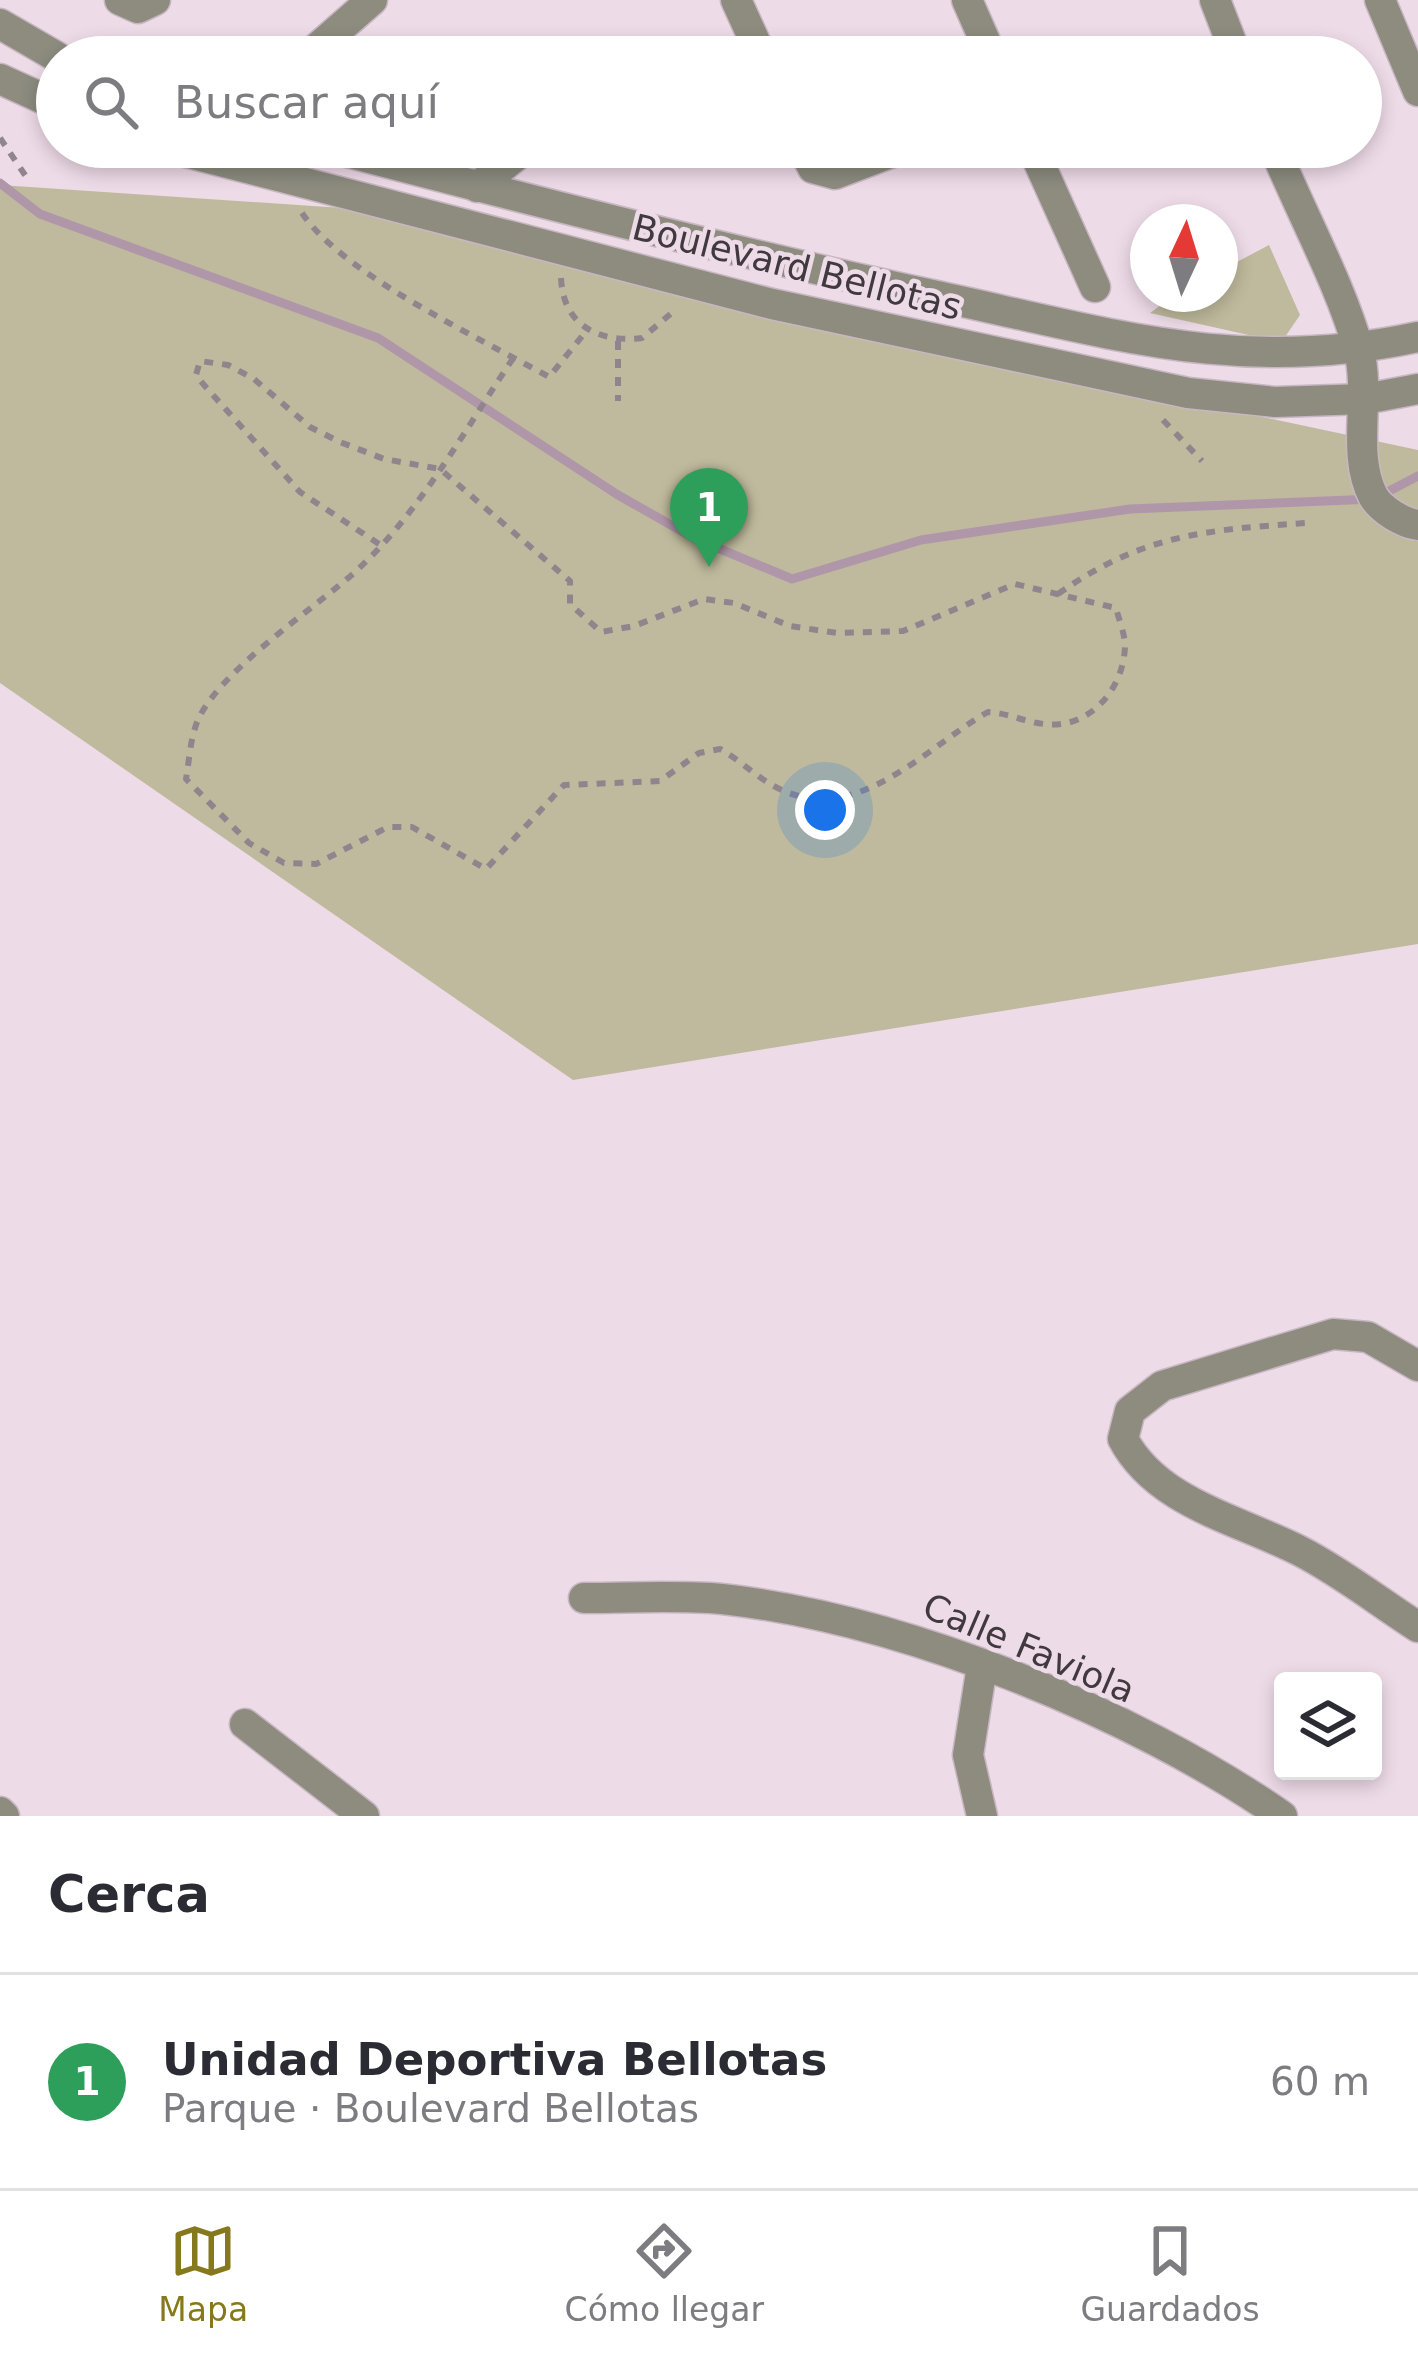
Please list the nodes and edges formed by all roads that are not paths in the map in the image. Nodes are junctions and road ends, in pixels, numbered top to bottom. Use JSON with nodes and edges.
{"nodes":[{"id":1,"x":119,"y":0,"type":"edge"},
{"id":2,"x":155,"y":0,"type":"edge"},
{"id":3,"x":372,"y":0,"type":"edge"},
{"id":4,"x":736,"y":0,"type":"edge"},
{"id":5,"x":967,"y":0,"type":"edge"},
{"id":6,"x":1215,"y":0,"type":"edge"},
{"id":7,"x":1379,"y":0,"type":"edge"},
{"id":8,"x":0,"y":25,"type":"edge"},
{"id":9,"x":334,"y":36,"type":"edge"},
{"id":10,"x":752,"y":36,"type":"edge"},
{"id":11,"x":983,"y":36,"type":"edge"},
{"id":12,"x":1229,"y":36,"type":"edge"},
{"id":13,"x":36,"y":45,"type":"edge"},
{"id":14,"x":0,"y":79,"type":"edge"},
{"id":15,"x":1418,"y":92,"type":"edge"},
{"id":16,"x":36,"y":95,"type":"edge"},
{"id":17,"x":249,"y":168,"type":"edge"},
{"id":18,"x":428,"y":168,"type":"edge"},
{"id":19,"x":501,"y":168,"type":"edge"},
{"id":20,"x":813,"y":168,"type":"edge"},
{"id":21,"x":851,"y":168,"type":"edge"},
{"id":22,"x":1041,"y":168,"type":"edge"},
{"id":23,"x":1283,"y":168,"type":"edge"},
{"id":24,"x":478,"y":187,"type":"junction"},
{"id":25,"x":780,"y":262,"type":"junction"},
{"id":26,"x":1095,"y":287,"type":"dead end"},
{"id":27,"x":772,"y":304,"type":"junction"},
{"id":28,"x":1108,"y":334,"type":"junction"},
{"id":29,"x":1418,"y":337,"type":"edge"},
{"id":30,"x":1358,"y":350,"type":"junction"},
{"id":31,"x":1124,"y":380,"type":"junction"},
{"id":32,"x":1418,"y":389,"type":"edge"},
{"id":33,"x":1365,"y":399,"type":"junction"},
{"id":34,"x":1418,"y":525,"type":"edge"},
{"id":35,"x":1418,"y":1366,"type":"edge"},
{"id":36,"x":584,"y":1598,"type":"dead end"},
{"id":37,"x":1418,"y":1627,"type":"edge"},
{"id":38,"x":982,"y":1666,"type":"junction"},
{"id":39,"x":245,"y":1724,"type":"dead end"},
{"id":40,"x":364,"y":1816,"type":"edge"},
{"id":41,"x":982,"y":1816,"type":"edge"},
{"id":42,"x":1282,"y":1816,"type":"edge"}],
"edges":[{"from":1,"to":2,"type":"street"},
{"from":3,"to":9,"type":"street"},
{"from":4,"to":10,"type":"street"},
{"from":5,"to":11,"type":"street"},
{"from":6,"to":12,"type":"street"},
{"from":7,"to":15,"type":"street"},
{"from":8,"to":13,"type":"street"},
{"from":14,"to":16,"type":"street"},
{"from":17,"to":27,"type":"street","name":"Boulevard Bellotas"},
{"from":18,"to":24,"type":"street","name":"Boulevard Bellotas"},
{"from":19,"to":24,"type":"street"},
{"from":20,"to":21,"type":"street"},
{"from":22,"to":26,"type":"street"},
{"from":23,"to":30,"type":"street"},
{"from":24,"to":25,"type":"street","name":"Boulevard Bellotas"},
{"from":25,"to":27,"type":"street"},
{"from":25,"to":28,"type":"street","name":"Boulevard Bellotas"},
{"from":27,"to":31,"type":"street","name":"Boulevard Bellotas"},
{"from":28,"to":30,"type":"street","name":"Boulevard Bellotas"},
{"from":28,"to":31,"type":"street"},
{"from":29,"to":30,"type":"street","name":"Boulevard Bellotas"},
{"from":30,"to":33,"type":"street"},
{"from":31,"to":33,"type":"street","name":"Boulevard Bellotas"},
{"from":32,"to":33,"type":"street","name":"Boulevard Bellotas"},
{"from":33,"to":34,"type":"street"},
{"from":35,"to":37,"type":"street"},
{"from":36,"to":38,"type":"street","name":"Calle Faviola"},
{"from":38,"to":41,"type":"street"},
{"from":38,"to":42,"type":"street","name":"Calle Faviola"},
{"from":39,"to":40,"type":"street"}]}
